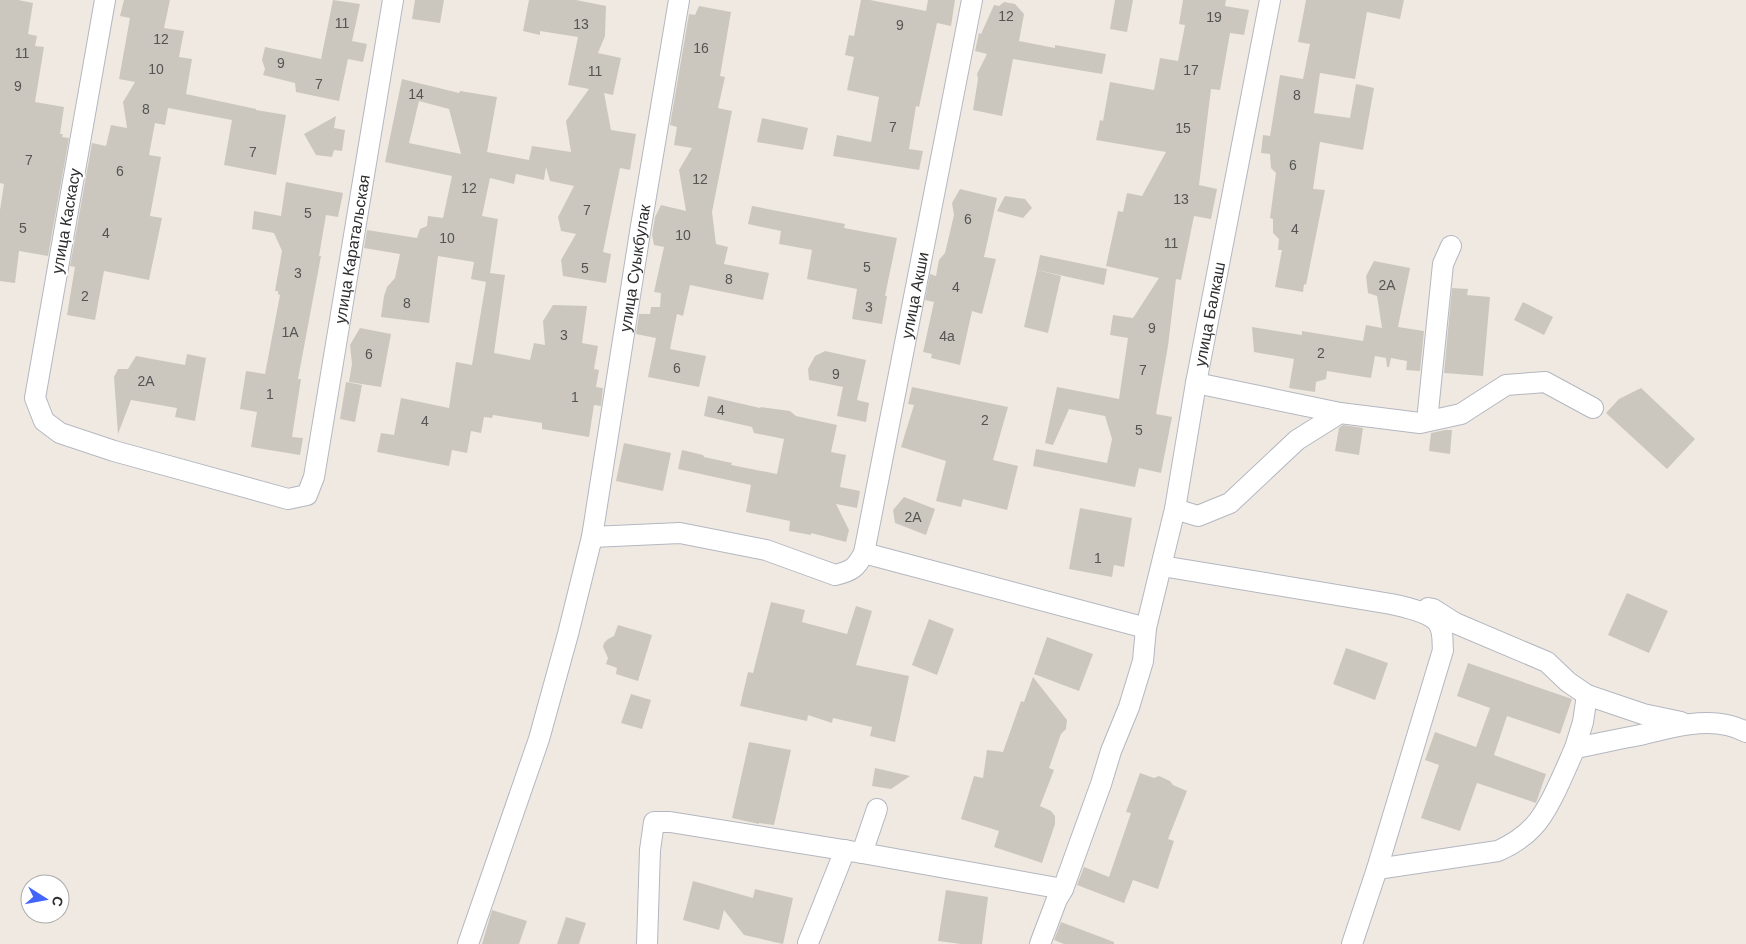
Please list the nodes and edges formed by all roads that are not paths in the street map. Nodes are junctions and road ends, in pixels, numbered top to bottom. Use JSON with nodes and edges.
{"nodes":[{"id":1,"x":105,"y":0,"type":"edge"},
{"id":2,"x":393,"y":0,"type":"edge"},
{"id":3,"x":679,"y":0,"type":"edge"},
{"id":4,"x":972,"y":0,"type":"edge"},
{"id":5,"x":1270,"y":0,"type":"edge"},
{"id":6,"x":1451,"y":246,"type":"dead end"},
{"id":7,"x":1196,"y":382,"type":"junction"},
{"id":8,"x":1592,"y":408,"type":"dead end"},
{"id":9,"x":1340,"y":413,"type":"junction"},
{"id":10,"x":1427,"y":421,"type":"junction"},
{"id":11,"x":307,"y":496,"type":"joint"},
{"id":12,"x":1175,"y":509,"type":"junction"},
{"id":13,"x":592,"y":537,"type":"junction"},
{"id":14,"x":864,"y":553,"type":"junction"},
{"id":15,"x":1162,"y":566,"type":"junction"},
{"id":16,"x":1415,"y":610,"type":"junction"},
{"id":17,"x":1455,"y":623,"type":"junction"},
{"id":18,"x":1146,"y":628,"type":"junction"},
{"id":19,"x":1443,"y":650,"type":"junction"},
{"id":20,"x":1587,"y":695,"type":"junction"},
{"id":21,"x":1690,"y":724,"type":"junction"},
{"id":22,"x":1746,"y":732,"type":"edge"},
{"id":23,"x":1575,"y":748,"type":"junction"},
{"id":24,"x":877,"y":809,"type":"dead end"},
{"id":25,"x":854,"y":852,"type":"junction"},
{"id":26,"x":1377,"y":870,"type":"junction"},
{"id":27,"x":1063,"y":889,"type":"junction"},
{"id":28,"x":808,"y":943,"type":"dead end"},
{"id":29,"x":468,"y":944,"type":"edge"},
{"id":30,"x":647,"y":944,"type":"edge"},
{"id":31,"x":1040,"y":944,"type":"edge"},
{"id":32,"x":1352,"y":944,"type":"edge"}],
"edges":[{"from":1,"to":11,"type":"street","name":"улица Каскасу"},
{"from":2,"to":11,"type":"street","name":"улица Каратальская"},
{"from":3,"to":13,"type":"street","name":"улица Суыкбулак"},
{"from":4,"to":14,"type":"street","name":"улица Акши"},
{"from":5,"to":7,"type":"street","name":"улица Балкаш"},
{"from":6,"to":10,"type":"street"},
{"from":7,"to":9,"type":"street"},
{"from":7,"to":12,"type":"street","name":"улица Балкаш"},
{"from":8,"to":10,"type":"street"},
{"from":9,"to":10,"type":"street"},
{"from":9,"to":12,"type":"street"},
{"from":12,"to":15,"type":"street","name":"улица Балкаш"},
{"from":13,"to":14,"type":"street","name":"улица Акши"},
{"from":13,"to":29,"type":"street","name":"улица Суыкбулак"},
{"from":14,"to":18,"type":"street"},
{"from":15,"to":16,"type":"street"},
{"from":15,"to":18,"type":"street","name":"улица Балкаш"},
{"from":16,"to":17,"type":"street"},
{"from":16,"to":19,"type":"street"},
{"from":17,"to":19,"type":"street"},
{"from":17,"to":20,"type":"street"},
{"from":18,"to":27,"type":"street","name":"улица Балкаш"},
{"from":19,"to":26,"type":"street"},
{"from":20,"to":21,"type":"street"},
{"from":20,"to":23,"type":"street"},
{"from":21,"to":22,"type":"street"},
{"from":21,"to":23,"type":"street"},
{"from":23,"to":26,"type":"street"},
{"from":24,"to":25,"type":"street"},
{"from":25,"to":27,"type":"street"},
{"from":25,"to":28,"type":"street"},
{"from":25,"to":30,"type":"street"},
{"from":26,"to":32,"type":"street"},
{"from":27,"to":31,"type":"street","name":"улица Балкаш"}]}
